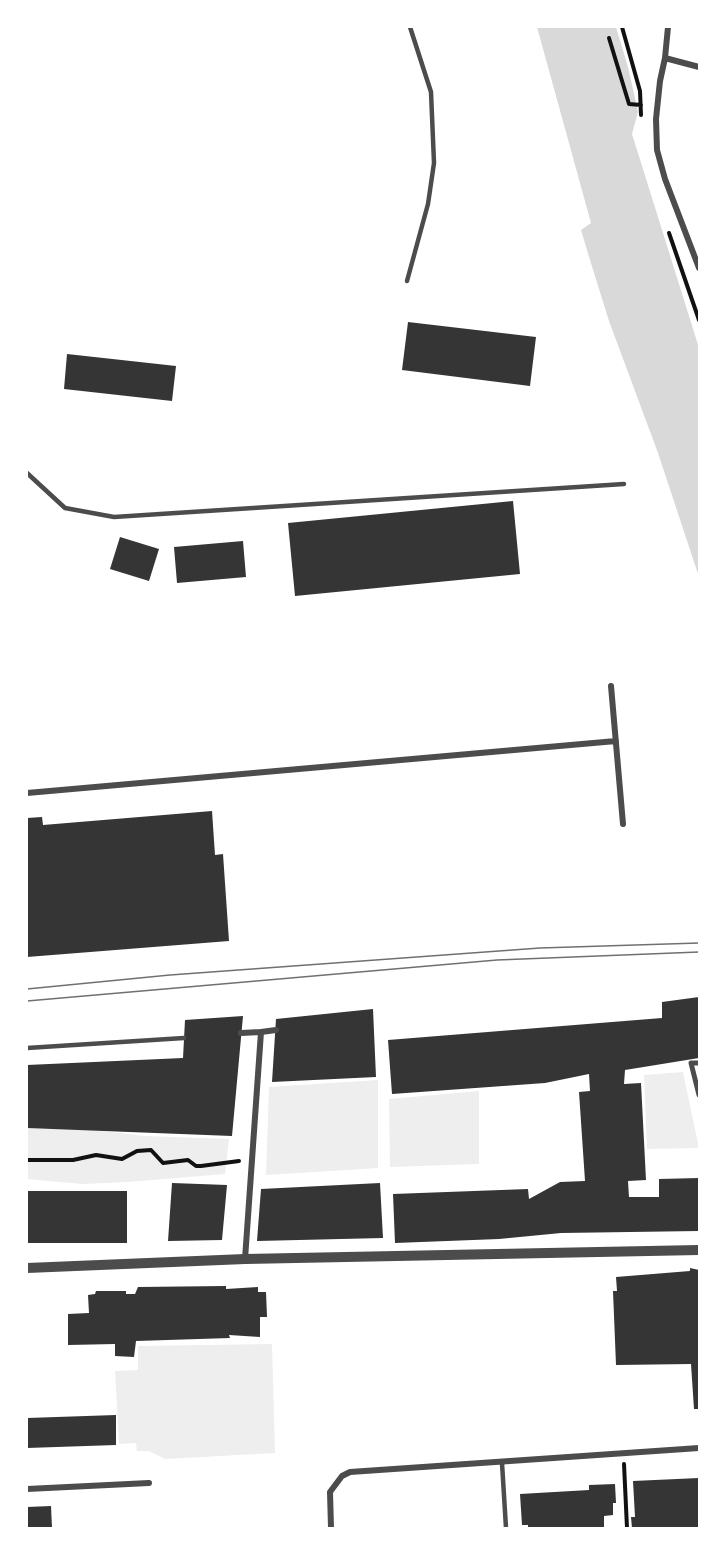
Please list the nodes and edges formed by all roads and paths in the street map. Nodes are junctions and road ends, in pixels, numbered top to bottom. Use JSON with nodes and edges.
{"nodes":[{"id":1,"x":410,"y":27,"type":"edge"},
{"id":2,"x":622,"y":27,"type":"edge"},
{"id":3,"x":668,"y":27,"type":"edge"},
{"id":4,"x":609,"y":38,"type":"dead end"},
{"id":5,"x":665,"y":58,"type":"junction"},
{"id":6,"x":699,"y":67,"type":"edge"},
{"id":7,"x":640,"y":91,"type":"dead end"},
{"id":8,"x":640,"y":105,"type":"dead end"},
{"id":9,"x":699,"y":268,"type":"edge"},
{"id":10,"x":407,"y":281,"type":"dead end"},
{"id":11,"x":27,"y":473,"type":"edge"},
{"id":12,"x":624,"y":484,"type":"dead end"},
{"id":13,"x":611,"y":686,"type":"dead end"},
{"id":14,"x":615,"y":741,"type":"junction"},
{"id":15,"x":27,"y":793,"type":"edge"},
{"id":16,"x":623,"y":824,"type":"dead end"},
{"id":17,"x":276,"y":1030,"type":"dead end"},
{"id":18,"x":261,"y":1032,"type":"junction"},
{"id":19,"x":241,"y":1034,"type":"dead end"},
{"id":20,"x":184,"y":1038,"type":"dead end"},
{"id":21,"x":27,"y":1048,"type":"edge"},
{"id":22,"x":699,"y":1063,"type":"edge"},
{"id":23,"x":699,"y":1095,"type":"edge"},
{"id":24,"x":27,"y":1160,"type":"edge"},
{"id":25,"x":252,"y":1160,"type":"junction"},
{"id":26,"x":699,"y":1250,"type":"edge"},
{"id":27,"x":245,"y":1259,"type":"junction"},
{"id":28,"x":27,"y":1268,"type":"edge"},
{"id":29,"x":699,"y":1448,"type":"edge"},
{"id":30,"x":502,"y":1463,"type":"junction"},
{"id":31,"x":625,"y":1482,"type":"dead end"},
{"id":32,"x":149,"y":1483,"type":"dead end"},
{"id":33,"x":27,"y":1489,"type":"edge"},
{"id":34,"x":331,"y":1528,"type":"edge"},
{"id":35,"x":506,"y":1528,"type":"edge"},
{"id":36,"x":627,"y":1528,"type":"edge"}],
"edges":[{"from":1,"to":10,"type":"lane"},
{"from":2,"to":7,"type":"path"},
{"from":3,"to":5,"type":"street"},
{"from":4,"to":8,"type":"path"},
{"from":5,"to":6,"type":"street"},
{"from":5,"to":9,"type":"street"},
{"from":11,"to":12,"type":"lane"},
{"from":13,"to":14,"type":"street"},
{"from":14,"to":15,"type":"street"},
{"from":14,"to":16,"type":"street"},
{"from":17,"to":18,"type":"street"},
{"from":18,"to":19,"type":"street"},
{"from":18,"to":25,"type":"street"},
{"from":20,"to":21,"type":"lane"},
{"from":22,"to":23,"type":"street"},
{"from":24,"to":25,"type":"path"},
{"from":25,"to":27,"type":"street"},
{"from":26,"to":27,"type":"street"},
{"from":27,"to":28,"type":"street"},
{"from":29,"to":30,"type":"street"},
{"from":30,"to":34,"type":"street"},
{"from":30,"to":35,"type":"lane"},
{"from":31,"to":36,"type":"path"},
{"from":32,"to":33,"type":"street"}]}
